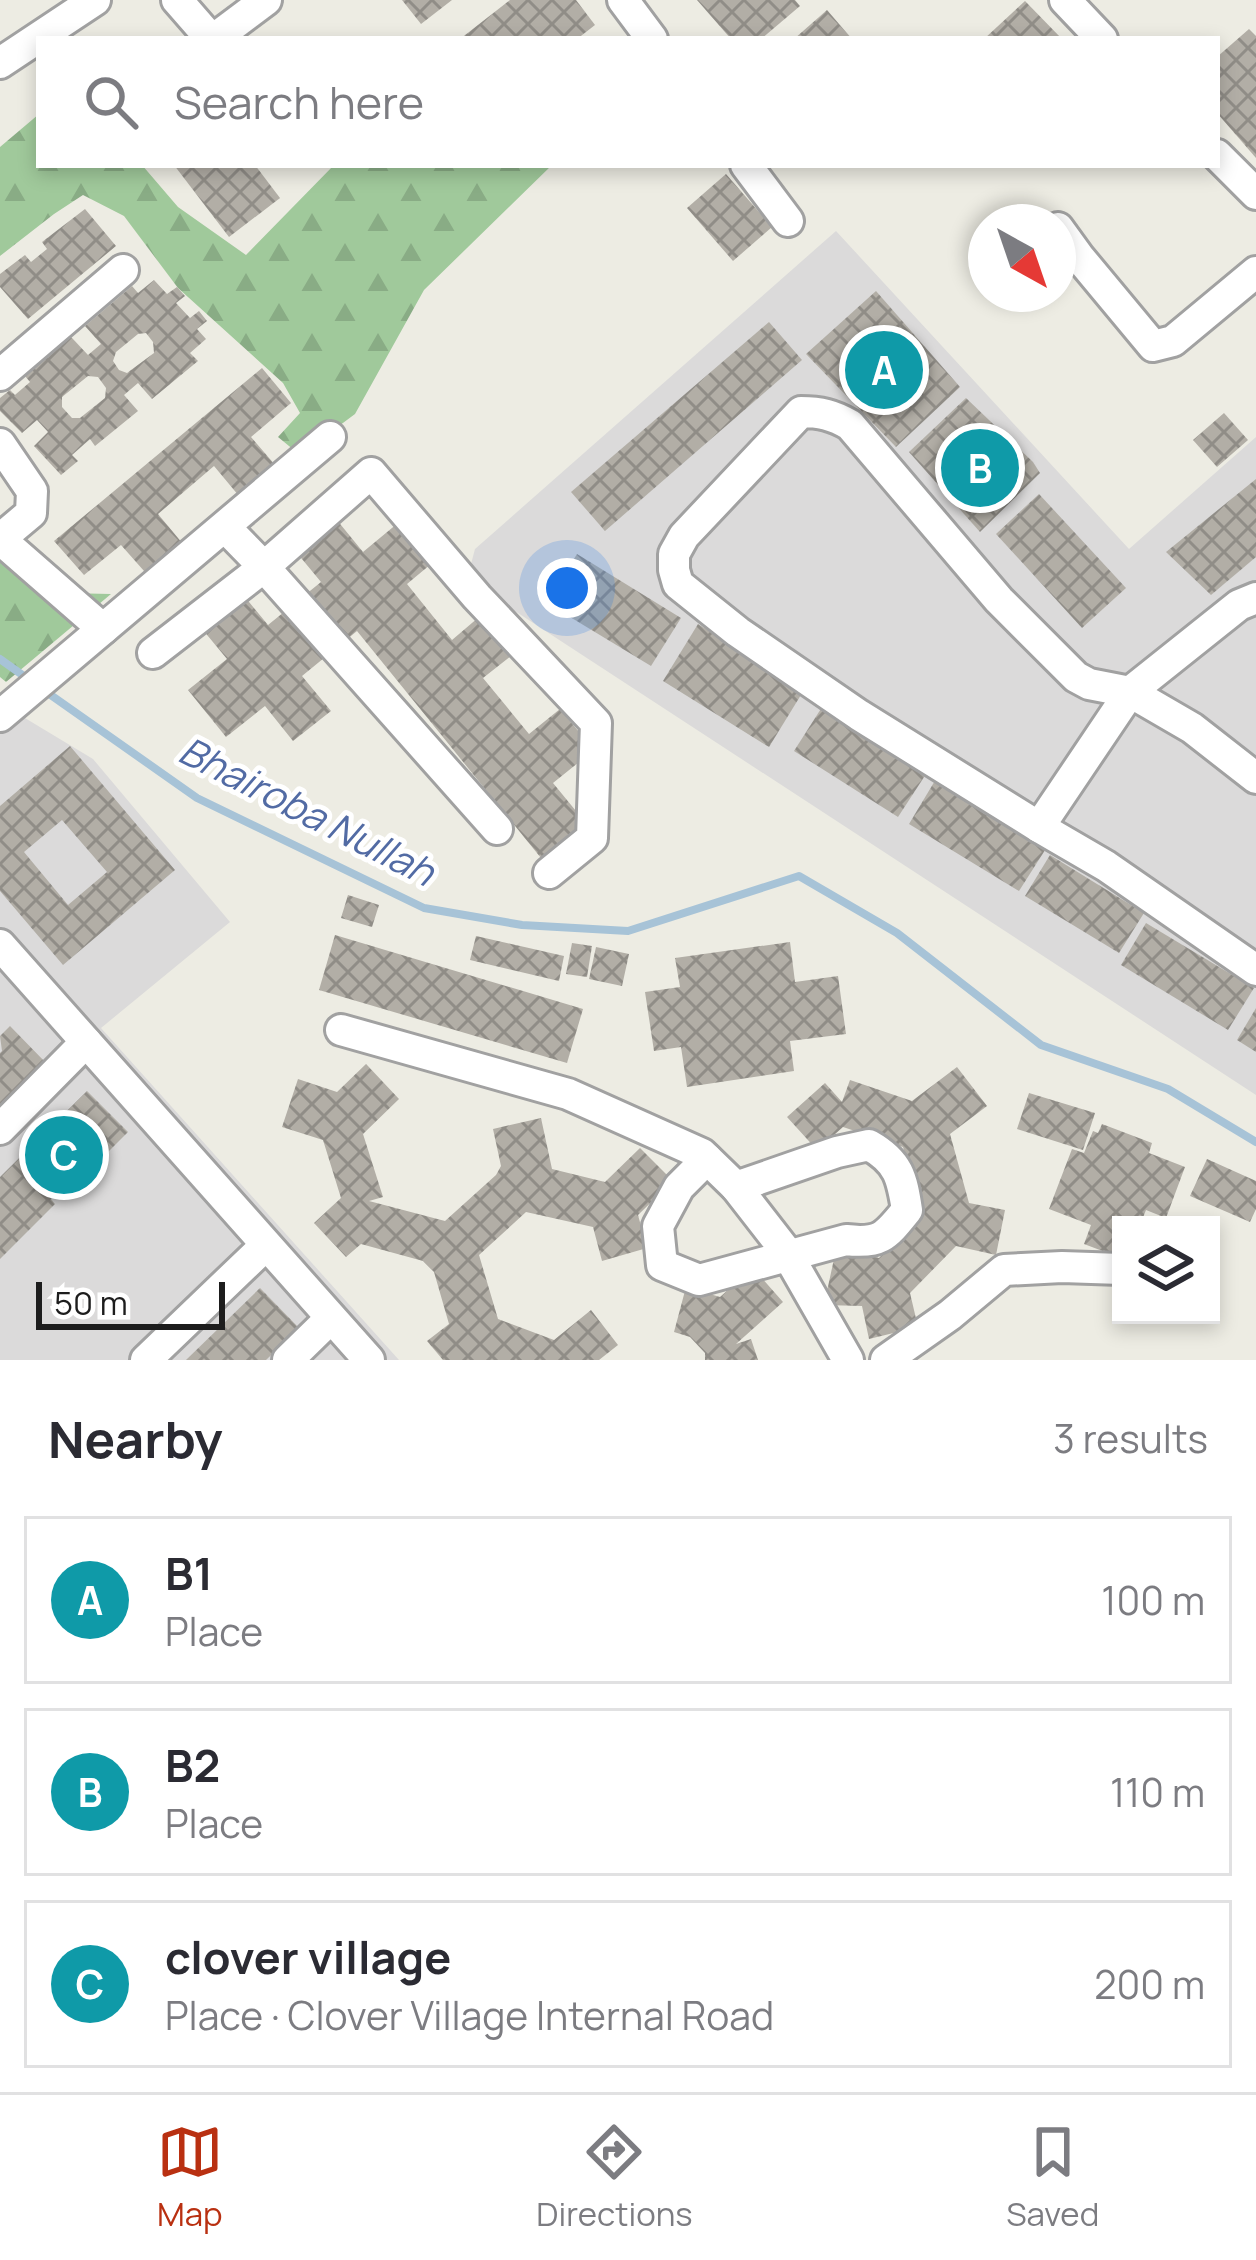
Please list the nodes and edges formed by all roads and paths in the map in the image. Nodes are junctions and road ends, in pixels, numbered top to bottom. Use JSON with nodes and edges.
{"nodes":[{"id":1,"x":94,"y":0,"type":"edge"},
{"id":2,"x":177,"y":0,"type":"edge"},
{"id":3,"x":266,"y":0,"type":"edge"},
{"id":4,"x":623,"y":0,"type":"edge"},
{"id":5,"x":1065,"y":0,"type":"edge"},
{"id":6,"x":40,"y":36,"type":"edge"},
{"id":7,"x":209,"y":36,"type":"edge"},
{"id":8,"x":216,"y":36,"type":"edge"},
{"id":9,"x":650,"y":36,"type":"edge"},
{"id":10,"x":1099,"y":36,"type":"edge"},
{"id":11,"x":36,"y":39,"type":"edge"},
{"id":12,"x":0,"y":63,"type":"edge"},
{"id":13,"x":1220,"y":158,"type":"edge"},
{"id":14,"x":748,"y":168,"type":"edge"},
{"id":15,"x":1256,"y":194,"type":"edge"},
{"id":16,"x":788,"y":221,"type":"dead end"},
{"id":17,"x":1076,"y":253,"type":"edge"},
{"id":18,"x":123,"y":269,"type":"dead end"},
{"id":19,"x":1256,"y":272,"type":"edge"},
{"id":20,"x":0,"y":375,"type":"edge"},
{"id":21,"x":330,"y":436,"type":"dead end"},
{"id":22,"x":0,"y":444,"type":"edge"},
{"id":23,"x":225,"y":527,"type":"junction"},
{"id":24,"x":0,"y":539,"type":"edge"},
{"id":25,"x":264,"y":568,"type":"junction"},
{"id":26,"x":1253,"y":597,"type":"edge"},
{"id":27,"x":103,"y":628,"type":"junction"},
{"id":28,"x":153,"y":653,"type":"dead end"},
{"id":29,"x":1130,"y":692,"type":"junction"},
{"id":30,"x":0,"y":716,"type":"edge"},
{"id":31,"x":1256,"y":778,"type":"edge"},
{"id":32,"x":1039,"y":827,"type":"junction"},
{"id":33,"x":497,"y":829,"type":"dead end"},
{"id":34,"x":549,"y":873,"type":"dead end"},
{"id":35,"x":0,"y":945,"type":"edge"},
{"id":36,"x":1256,"y":970,"type":"edge"},
{"id":37,"x":341,"y":1030,"type":"dead end"},
{"id":38,"x":86,"y":1042,"type":"junction"},
{"id":39,"x":0,"y":1129,"type":"edge"},
{"id":40,"x":707,"y":1160,"type":"junction"},
{"id":41,"x":736,"y":1187,"type":"junction"},
{"id":42,"x":266,"y":1244,"type":"junction"},
{"id":43,"x":789,"y":1257,"type":"junction"},
{"id":44,"x":1112,"y":1269,"type":"edge"},
{"id":45,"x":331,"y":1318,"type":"junction"},
{"id":46,"x":146,"y":1360,"type":"edge"},
{"id":47,"x":288,"y":1360,"type":"edge"},
{"id":48,"x":368,"y":1360,"type":"edge"},
{"id":49,"x":848,"y":1360,"type":"edge"},
{"id":50,"x":886,"y":1360,"type":"edge"}],
"edges":[{"from":1,"to":6,"type":"street"},
{"from":2,"to":7,"type":"street"},
{"from":3,"to":8,"type":"street"},
{"from":4,"to":9,"type":"street"},
{"from":5,"to":10,"type":"street"},
{"from":11,"to":12,"type":"street"},
{"from":13,"to":15,"type":"street"},
{"from":14,"to":16,"type":"street"},
{"from":17,"to":19,"type":"street"},
{"from":18,"to":20,"type":"street"},
{"from":21,"to":23,"type":"street"},
{"from":22,"to":24,"type":"street"},
{"from":23,"to":25,"type":"street"},
{"from":23,"to":27,"type":"street"},
{"from":24,"to":27,"type":"street"},
{"from":25,"to":28,"type":"street"},
{"from":25,"to":33,"type":"street"},
{"from":25,"to":34,"type":"street"},
{"from":26,"to":29,"type":"street"},
{"from":27,"to":30,"type":"street"},
{"from":29,"to":31,"type":"street"},
{"from":29,"to":32,"type":"street"},
{"from":29,"to":32,"type":"street"},
{"from":32,"to":36,"type":"street"},
{"from":35,"to":38,"type":"street"},
{"from":37,"to":40,"type":"street"},
{"from":38,"to":39,"type":"street"},
{"from":38,"to":42,"type":"street"},
{"from":40,"to":41,"type":"street"},
{"from":40,"to":43,"type":"street"},
{"from":41,"to":43,"type":"street"},
{"from":41,"to":43,"type":"street"},
{"from":42,"to":45,"type":"street"},
{"from":42,"to":46,"type":"street"},
{"from":43,"to":49,"type":"street"},
{"from":44,"to":50,"type":"street"},
{"from":45,"to":47,"type":"street"},
{"from":45,"to":48,"type":"street"}]}
